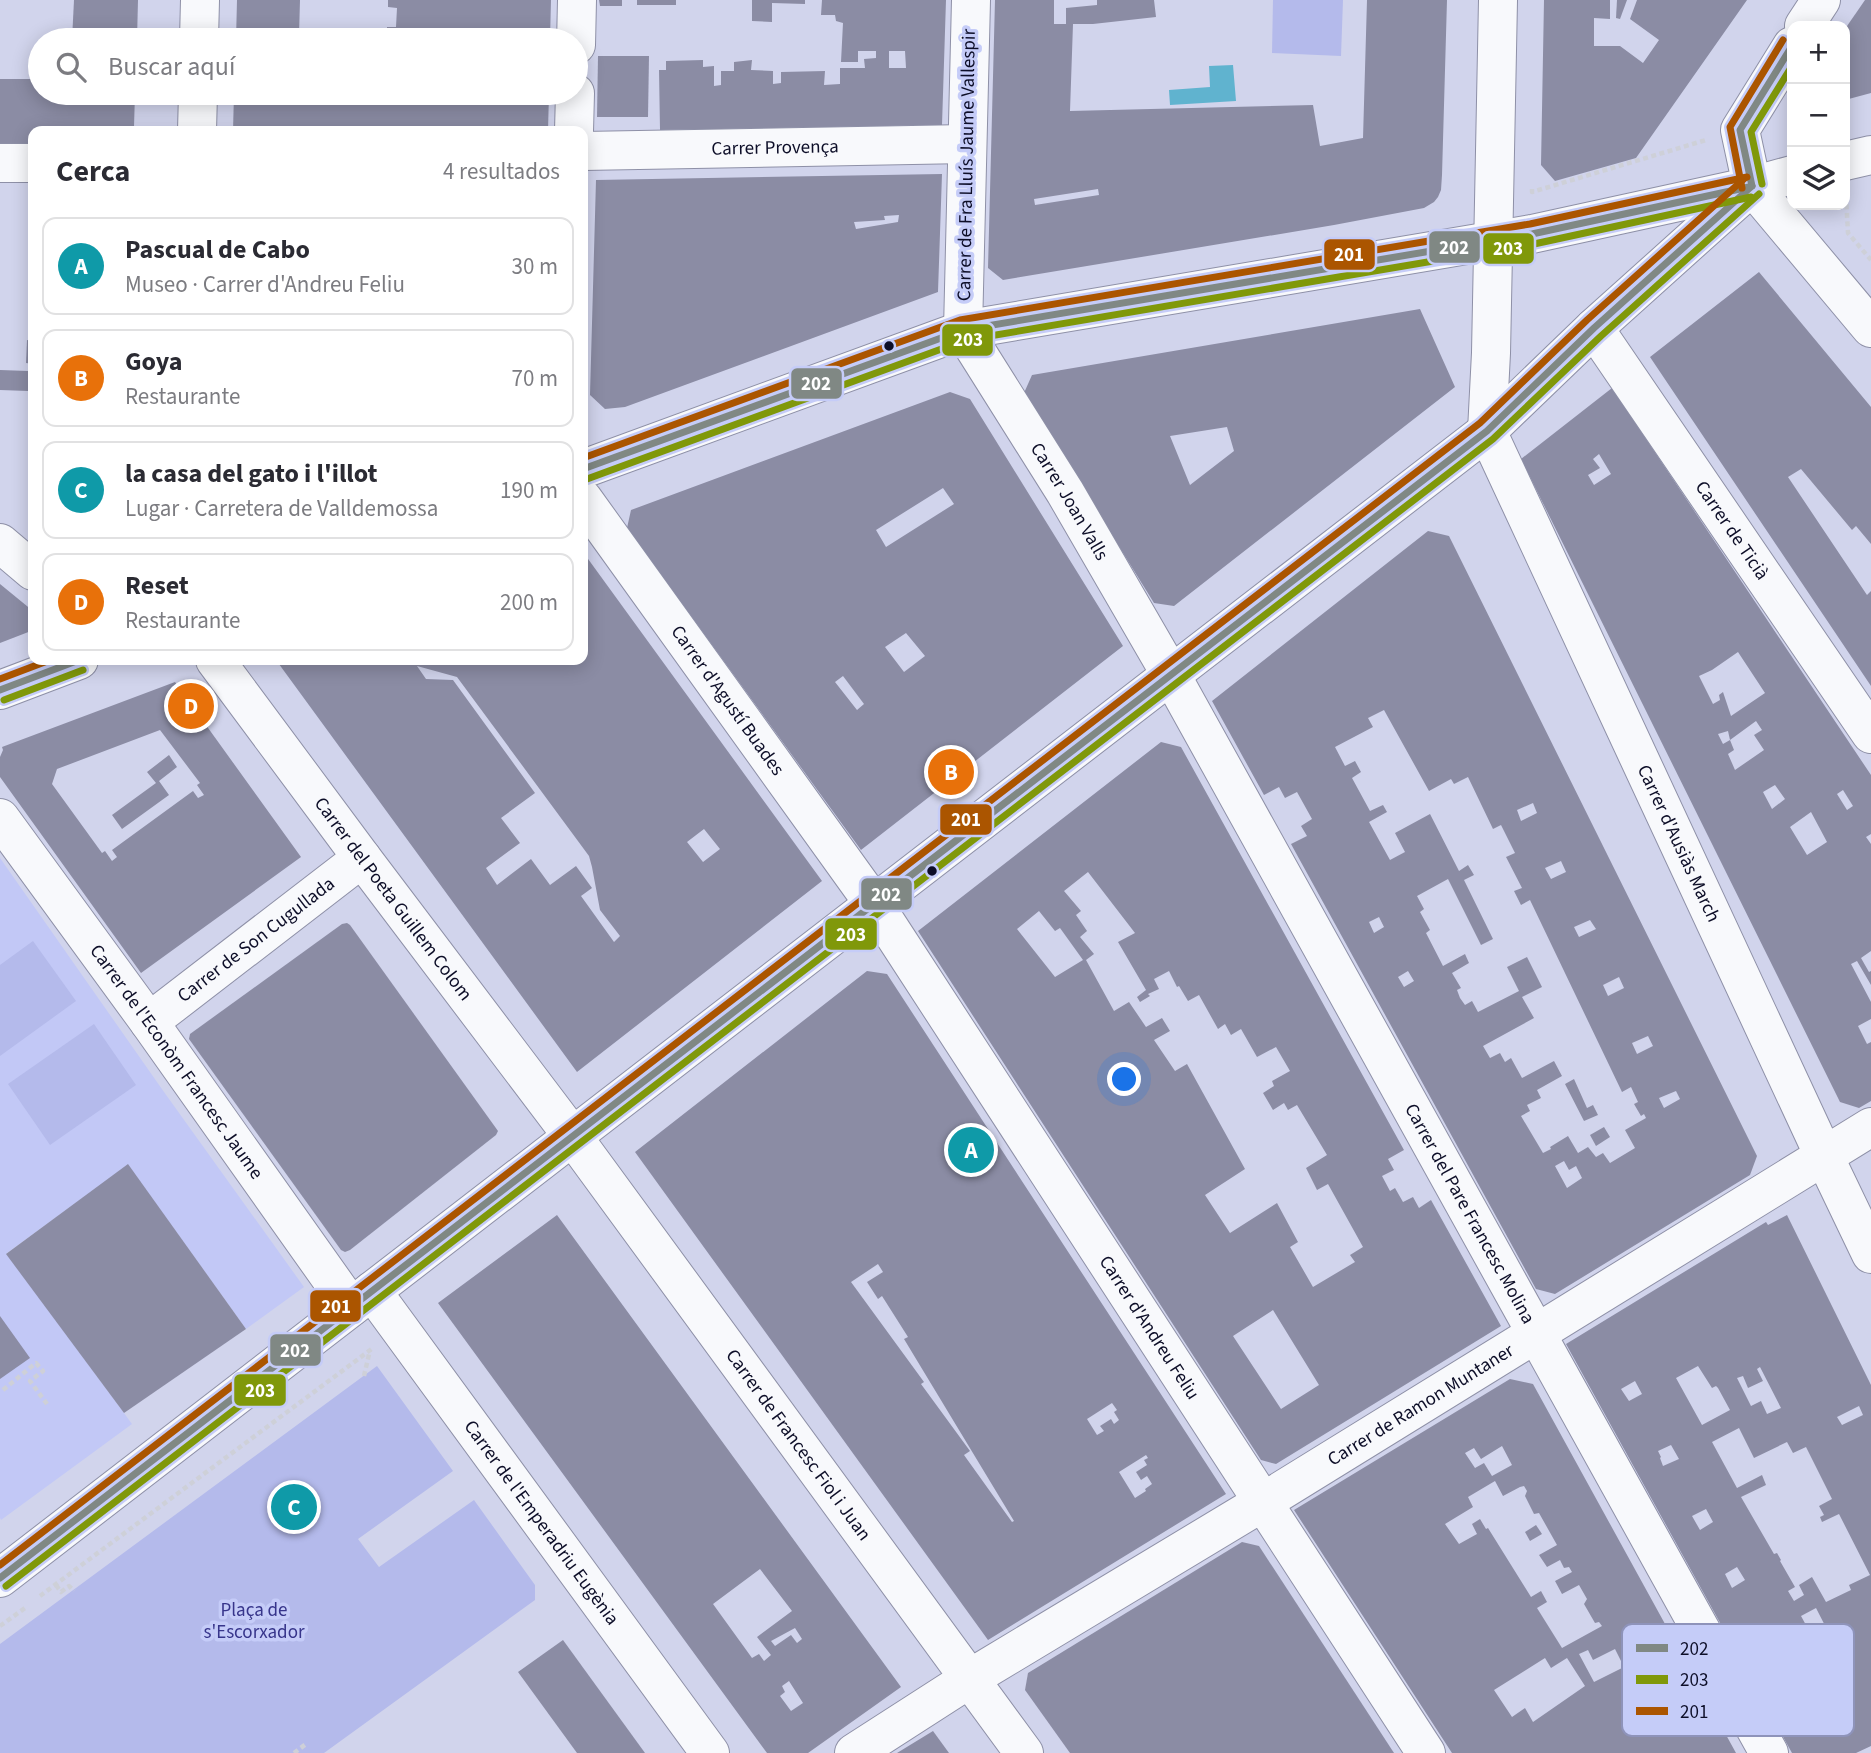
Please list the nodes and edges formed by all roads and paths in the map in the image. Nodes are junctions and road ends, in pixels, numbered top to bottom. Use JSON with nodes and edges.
{"nodes":[{"id":1,"x":201,"y":0,"type":"edge"},
{"id":2,"x":577,"y":0,"type":"edge"},
{"id":3,"x":971,"y":0,"type":"edge"},
{"id":4,"x":1498,"y":0,"type":"edge"},
{"id":5,"x":1821,"y":0,"type":"edge"},
{"id":6,"x":1807,"y":21,"type":"edge"},
{"id":7,"x":200,"y":28,"type":"edge"},
{"id":8,"x":576,"y":28,"type":"edge"},
{"id":9,"x":1787,"y":54,"type":"edge"},
{"id":10,"x":198,"y":105,"type":"edge"},
{"id":11,"x":575,"y":105,"type":"edge"},
{"id":12,"x":197,"y":126,"type":"edge"},
{"id":13,"x":574,"y":126,"type":"edge"},
{"id":14,"x":1740,"y":130,"type":"junction"},
{"id":15,"x":967,"y":144,"type":"junction"},
{"id":16,"x":588,"y":151,"type":"edge"},
{"id":17,"x":1871,"y":155,"type":"edge"},
{"id":18,"x":1850,"y":161,"type":"edge"},
{"id":19,"x":0,"y":163,"type":"edge"},
{"id":20,"x":28,"y":163,"type":"edge"},
{"id":21,"x":1787,"y":176,"type":"edge"},
{"id":22,"x":1532,"y":178,"type":"dead end"},
{"id":23,"x":1752,"y":186,"type":"junction"},
{"id":24,"x":1847,"y":210,"type":"edge"},
{"id":25,"x":1493,"y":240,"type":"junction"},
{"id":26,"x":1871,"y":260,"type":"edge"},
{"id":27,"x":1594,"y":328,"type":"junction"},
{"id":28,"x":1871,"y":328,"type":"edge"},
{"id":29,"x":962,"y":330,"type":"junction"},
{"id":30,"x":1487,"y":431,"type":"junction"},
{"id":31,"x":588,"y":467,"type":"edge"},
{"id":32,"x":588,"y":506,"type":"edge"},
{"id":33,"x":0,"y":543,"type":"edge"},
{"id":34,"x":28,"y":567,"type":"edge"},
{"id":35,"x":66,"y":665,"type":"edge"},
{"id":36,"x":219,"y":665,"type":"edge"},
{"id":37,"x":1171,"y":675,"type":"junction"},
{"id":38,"x":0,"y":690,"type":"edge"},
{"id":39,"x":1871,"y":734,"type":"edge"},
{"id":40,"x":0,"y":818,"type":"edge"},
{"id":41,"x":362,"y":858,"type":"junction"},
{"id":42,"x":874,"y":904,"type":"junction"},
{"id":43,"x":149,"y":1022,"type":"junction"},
{"id":44,"x":1871,"y":1127,"type":"edge"},
{"id":45,"x":573,"y":1137,"type":"junction"},
{"id":46,"x":1824,"y":1156,"type":"junction"},
{"id":47,"x":1871,"y":1254,"type":"edge"},
{"id":48,"x":362,"y":1299,"type":"junction"},
{"id":49,"x":1536,"y":1333,"type":"junction"},
{"id":50,"x":379,"y":1343,"type":"dead end"},
{"id":51,"x":1,"y":1390,"type":"edge"},
{"id":52,"x":47,"y":1404,"type":"dead end"},
{"id":53,"x":1263,"y":1502,"type":"junction"},
{"id":54,"x":2,"y":1571,"type":"edge"},
{"id":55,"x":1697,"y":1624,"type":"edge"},
{"id":56,"x":0,"y":1626,"type":"edge"},
{"id":57,"x":969,"y":1679,"type":"junction"},
{"id":58,"x":1760,"y":1736,"type":"edge"},
{"id":59,"x":306,"y":1744,"type":"dead end"},
{"id":60,"x":294,"y":1753,"type":"edge"},
{"id":61,"x":710,"y":1753,"type":"edge"},
{"id":62,"x":854,"y":1753,"type":"edge"},
{"id":63,"x":1024,"y":1753,"type":"edge"},
{"id":64,"x":1426,"y":1753,"type":"edge"},
{"id":65,"x":1769,"y":1753,"type":"edge"}],
"edges":[{"from":1,"to":7,"type":"street"},
{"from":2,"to":8,"type":"street"},
{"from":3,"to":15,"type":"street","name":"Carrer de Fra Lluís Jaume Vallespir"},
{"from":4,"to":25,"type":"street"},
{"from":5,"to":6,"type":"street"},
{"from":9,"to":14,"type":"street"},
{"from":10,"to":12,"type":"street"},
{"from":11,"to":13,"type":"street"},
{"from":14,"to":22,"type":"path"},
{"from":14,"to":23,"type":"street"},
{"from":15,"to":16,"type":"street","name":"Carrer Provença"},
{"from":15,"to":29,"type":"street","name":"Carrer de Fra Lluís Jaume Vallespir"},
{"from":17,"to":18,"type":"street"},
{"from":19,"to":20,"type":"street"},
{"from":21,"to":23,"type":"street"},
{"from":23,"to":25,"type":"street"},
{"from":23,"to":27,"type":"street"},
{"from":23,"to":28,"type":"street"},
{"from":24,"to":26,"type":"path"},
{"from":25,"to":29,"type":"street"},
{"from":25,"to":30,"type":"street"},
{"from":27,"to":30,"type":"street"},
{"from":27,"to":39,"type":"street","name":"Carrer de Ticià"},
{"from":29,"to":31,"type":"street"},
{"from":29,"to":37,"type":"street","name":"Carrer Joan Valls"},
{"from":30,"to":37,"type":"street"},
{"from":30,"to":46,"type":"street","name":"Carrer d'Ausiàs March"},
{"from":32,"to":42,"type":"street","name":"Carrer d'Agustí Buades"},
{"from":33,"to":34,"type":"street"},
{"from":35,"to":38,"type":"street"},
{"from":36,"to":41,"type":"street","name":"Carrer del Poeta Guillem Colom"},
{"from":37,"to":42,"type":"street"},
{"from":37,"to":49,"type":"street","name":"Carrer del Pare Francesc Molina"},
{"from":40,"to":43,"type":"street","name":"Carrer de l'Econòm Francesc Jaume"},
{"from":41,"to":43,"type":"street","name":"Carrer de Son Cugullada"},
{"from":41,"to":45,"type":"street","name":"Carrer del Poeta Guillem Colom"},
{"from":42,"to":45,"type":"street"},
{"from":42,"to":53,"type":"street","name":"Carrer d'Andreu Feliu"},
{"from":43,"to":48,"type":"street","name":"Carrer de l'Econòm Francesc Jaume"},
{"from":44,"to":46,"type":"street","name":"Carrer de Ramon Muntaner"},
{"from":45,"to":48,"type":"street"},
{"from":45,"to":57,"type":"street","name":"Carrer de Francesc Fiol i Juan"},
{"from":46,"to":47,"type":"street","name":"Carrer d'Ausiàs March"},
{"from":46,"to":49,"type":"street","name":"Carrer de Ramon Muntaner"},
{"from":48,"to":54,"type":"street"},
{"from":48,"to":61,"type":"street","name":"Carrer de l'Emperadriu Eugènia"},
{"from":49,"to":53,"type":"street","name":"Carrer de Ramon Muntaner"},
{"from":49,"to":55,"type":"street","name":"Carrer del Pare Francesc Molina"},
{"from":50,"to":56,"type":"path"},
{"from":51,"to":52,"type":"path"},
{"from":53,"to":57,"type":"street","name":"Carrer de Ramon Muntaner"},
{"from":53,"to":64,"type":"street","name":"Carrer d'Andreu Feliu"},
{"from":57,"to":62,"type":"street"},
{"from":57,"to":63,"type":"street","name":"Carrer de Francesc Fiol i Juan"},
{"from":58,"to":65,"type":"street","name":"Carrer del Pare Francesc Molina"},
{"from":59,"to":60,"type":"path"}]}
